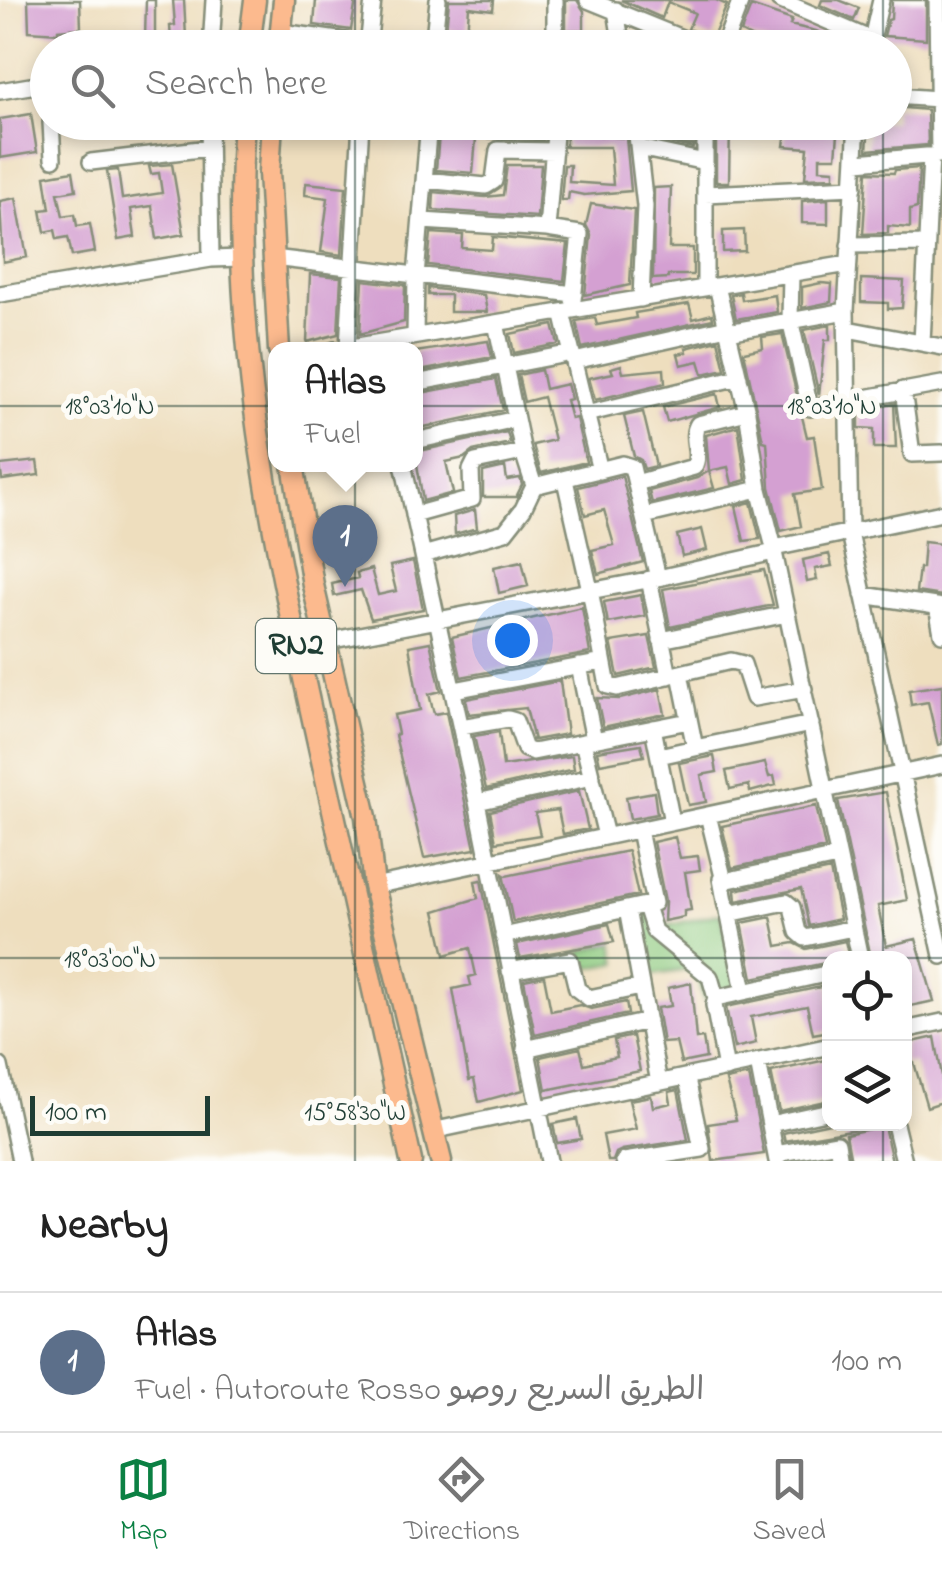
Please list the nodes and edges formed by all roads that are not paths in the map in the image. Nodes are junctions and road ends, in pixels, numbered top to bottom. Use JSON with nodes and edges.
{"nodes":[{"id":1,"x":214,"y":0,"type":"edge"},
{"id":2,"x":255,"y":0,"type":"edge"},
{"id":3,"x":284,"y":0,"type":"edge"},
{"id":4,"x":373,"y":0,"type":"edge"},
{"id":5,"x":438,"y":0,"type":"edge"},
{"id":6,"x":555,"y":0,"type":"edge"},
{"id":7,"x":588,"y":0,"type":"edge"},
{"id":8,"x":779,"y":0,"type":"edge"},
{"id":9,"x":937,"y":0,"type":"edge"},
{"id":10,"x":738,"y":1,"type":"edge"},
{"id":11,"x":876,"y":2,"type":"edge"},
{"id":12,"x":812,"y":6,"type":"edge"},
{"id":13,"x":616,"y":10,"type":"junction"},
{"id":14,"x":212,"y":30,"type":"edge"},
{"id":15,"x":252,"y":30,"type":"edge"},
{"id":16,"x":281,"y":30,"type":"edge"},
{"id":17,"x":370,"y":30,"type":"edge"},
{"id":18,"x":436,"y":30,"type":"edge"},
{"id":19,"x":555,"y":30,"type":"edge"},
{"id":20,"x":619,"y":30,"type":"edge"},
{"id":21,"x":663,"y":30,"type":"edge"},
{"id":22,"x":729,"y":30,"type":"edge"},
{"id":23,"x":849,"y":30,"type":"edge"},
{"id":24,"x":873,"y":30,"type":"edge"},
{"id":25,"x":30,"y":86,"type":"edge"},
{"id":26,"x":0,"y":91,"type":"edge"},
{"id":27,"x":912,"y":97,"type":"edge"},
{"id":28,"x":938,"y":99,"type":"junction"},
{"id":29,"x":51,"y":140,"type":"edge"},
{"id":30,"x":208,"y":140,"type":"edge"},
{"id":31,"x":244,"y":140,"type":"edge"},
{"id":32,"x":271,"y":140,"type":"edge"},
{"id":33,"x":361,"y":140,"type":"edge"},
{"id":34,"x":427,"y":140,"type":"edge"},
{"id":35,"x":555,"y":140,"type":"edge"},
{"id":36,"x":638,"y":140,"type":"edge"},
{"id":37,"x":705,"y":140,"type":"edge"},
{"id":38,"x":857,"y":140,"type":"edge"},
{"id":39,"x":208,"y":148,"type":"junction"},
{"id":40,"x":639,"y":148,"type":"junction"},
{"id":41,"x":554,"y":152,"type":"junction"},
{"id":42,"x":937,"y":155,"type":"edge"},
{"id":43,"x":53,"y":159,"type":"dead end"},
{"id":44,"x":91,"y":162,"type":"dead end"},
{"id":45,"x":705,"y":162,"type":"junction"},
{"id":46,"x":857,"y":162,"type":"junction"},
{"id":47,"x":424,"y":180,"type":"junction"},
{"id":48,"x":854,"y":187,"type":"junction"},
{"id":49,"x":705,"y":194,"type":"junction"},
{"id":50,"x":935,"y":208,"type":"edge"},
{"id":51,"x":422,"y":222,"type":"junction"},
{"id":52,"x":547,"y":230,"type":"junction"},
{"id":53,"x":926,"y":244,"type":"junction"},
{"id":54,"x":849,"y":245,"type":"junction"},
{"id":55,"x":242,"y":258,"type":"junction"},
{"id":56,"x":272,"y":258,"type":"junction"},
{"id":57,"x":210,"y":259,"type":"junction"},
{"id":58,"x":848,"y":264,"type":"junction"},
{"id":59,"x":351,"y":268,"type":"junction"},
{"id":60,"x":791,"y":274,"type":"junction"},
{"id":61,"x":416,"y":276,"type":"junction"},
{"id":62,"x":711,"y":287,"type":"junction"},
{"id":63,"x":0,"y":294,"type":"edge"},
{"id":64,"x":642,"y":299,"type":"junction"},
{"id":65,"x":570,"y":305,"type":"junction"},
{"id":66,"x":846,"y":311,"type":"junction"},
{"id":67,"x":790,"y":319,"type":"junction"},
{"id":68,"x":496,"y":323,"type":"junction"},
{"id":69,"x":727,"y":330,"type":"junction"},
{"id":70,"x":848,"y":330,"type":"junction"},
{"id":71,"x":415,"y":336,"type":"junction"},
{"id":72,"x":278,"y":342,"type":"edge"},
{"id":73,"x":342,"y":342,"type":"edge"},
{"id":74,"x":393,"y":342,"type":"edge"},
{"id":75,"x":922,"y":343,"type":"junction"},
{"id":76,"x":942,"y":348,"type":"edge"},
{"id":77,"x":573,"y":357,"type":"junction"},
{"id":78,"x":506,"y":367,"type":"junction"},
{"id":79,"x":738,"y":377,"type":"junction"},
{"id":80,"x":423,"y":382,"type":"edge"},
{"id":81,"x":942,"y":384,"type":"edge"},
{"id":82,"x":903,"y":390,"type":"junction"},
{"id":83,"x":848,"y":399,"type":"junction"},
{"id":84,"x":747,"y":412,"type":"junction"},
{"id":85,"x":586,"y":414,"type":"junction"},
{"id":86,"x":516,"y":419,"type":"junction"},
{"id":87,"x":423,"y":439,"type":"edge"},
{"id":88,"x":523,"y":452,"type":"junction"},
{"id":89,"x":942,"y":454,"type":"edge"},
{"id":90,"x":600,"y":471,"type":"junction"},
{"id":91,"x":294,"y":472,"type":"edge"},
{"id":92,"x":406,"y":472,"type":"edge"},
{"id":93,"x":565,"y":480,"type":"junction"},
{"id":94,"x":636,"y":482,"type":"junction"},
{"id":95,"x":534,"y":486,"type":"junction"},
{"id":96,"x":759,"y":490,"type":"junction"},
{"id":97,"x":942,"y":513,"type":"edge"},
{"id":98,"x":414,"y":515,"type":"junction"},
{"id":99,"x":644,"y":516,"type":"junction"},
{"id":100,"x":850,"y":533,"type":"junction"},
{"id":101,"x":774,"y":550,"type":"junction"},
{"id":102,"x":423,"y":555,"type":"junction"},
{"id":103,"x":654,"y":578,"type":"junction"},
{"id":104,"x":590,"y":590,"type":"junction"},
{"id":105,"x":864,"y":596,"type":"junction"},
{"id":106,"x":940,"y":606,"type":"edge"},
{"id":107,"x":787,"y":614,"type":"junction"},
{"id":108,"x":437,"y":621,"type":"junction"},
{"id":109,"x":942,"y":634,"type":"edge"},
{"id":110,"x":661,"y":640,"type":"junction"},
{"id":111,"x":328,"y":641,"type":"junction"},
{"id":112,"x":603,"y":662,"type":"junction"},
{"id":113,"x":580,"y":666,"type":"junction"},
{"id":114,"x":674,"y":675,"type":"junction"},
{"id":115,"x":804,"y":689,"type":"junction"},
{"id":116,"x":454,"y":690,"type":"junction"},
{"id":117,"x":689,"y":721,"type":"junction"},
{"id":118,"x":812,"y":724,"type":"junction"},
{"id":119,"x":461,"y":727,"type":"junction"},
{"id":120,"x":653,"y":728,"type":"junction"},
{"id":121,"x":589,"y":741,"type":"junction"},
{"id":122,"x":696,"y":748,"type":"junction"},
{"id":123,"x":659,"y":756,"type":"junction"},
{"id":124,"x":942,"y":765,"type":"edge"},
{"id":125,"x":902,"y":774,"type":"junction"},
{"id":126,"x":592,"y":778,"type":"junction"},
{"id":127,"x":824,"y":792,"type":"junction"},
{"id":128,"x":477,"y":802,"type":"junction"},
{"id":129,"x":708,"y":815,"type":"junction"},
{"id":130,"x":672,"y":822,"type":"junction"},
{"id":131,"x":639,"y":830,"type":"junction"},
{"id":132,"x":606,"y":836,"type":"junction"},
{"id":133,"x":837,"y":857,"type":"junction"},
{"id":134,"x":489,"y":861,"type":"junction"},
{"id":135,"x":934,"y":878,"type":"edge"},
{"id":136,"x":721,"y":879,"type":"junction"},
{"id":137,"x":374,"y":886,"type":"junction"},
{"id":138,"x":646,"y":906,"type":"junction"},
{"id":139,"x":627,"y":910,"type":"junction"},
{"id":140,"x":728,"y":911,"type":"junction"},
{"id":141,"x":853,"y":928,"type":"junction"},
{"id":142,"x":503,"y":936,"type":"junction"},
{"id":143,"x":858,"y":951,"type":"edge"},
{"id":144,"x":942,"y":956,"type":"edge"},
{"id":145,"x":510,"y":971,"type":"junction"},
{"id":146,"x":822,"y":975,"type":"edge"},
{"id":147,"x":642,"y":987,"type":"junction"},
{"id":148,"x":744,"y":992,"type":"junction"},
{"id":149,"x":716,"y":998,"type":"junction"},
{"id":150,"x":648,"y":1021,"type":"junction"},
{"id":151,"x":942,"y":1022,"type":"edge"},
{"id":152,"x":912,"y":1028,"type":"edge"},
{"id":153,"x":822,"y":1048,"type":"edge"},
{"id":154,"x":525,"y":1050,"type":"junction"},
{"id":155,"x":758,"y":1062,"type":"junction"},
{"id":156,"x":0,"y":1066,"type":"edge"},
{"id":157,"x":726,"y":1069,"type":"junction"},
{"id":158,"x":687,"y":1078,"type":"junction"},
{"id":159,"x":660,"y":1083,"type":"junction"},
{"id":160,"x":536,"y":1110,"type":"junction"},
{"id":161,"x":822,"y":1114,"type":"edge"},
{"id":162,"x":770,"y":1124,"type":"junction"},
{"id":163,"x":898,"y":1131,"type":"edge"},
{"id":164,"x":432,"y":1132,"type":"junction"},
{"id":165,"x":704,"y":1155,"type":"edge"},
{"id":166,"x":682,"y":1156,"type":"edge"},
{"id":167,"x":776,"y":1158,"type":"edge"},
{"id":168,"x":407,"y":1160,"type":"edge"},
{"id":169,"x":20,"y":1161,"type":"edge"},
{"id":170,"x":440,"y":1161,"type":"edge"},
{"id":171,"x":549,"y":1161,"type":"edge"},
{"id":172,"x":624,"y":1161,"type":"edge"},
{"id":173,"x":840,"y":1161,"type":"edge"},
{"id":174,"x":904,"y":1161,"type":"edge"}],
"edges":[{"from":1,"to":14,"type":"street"},
{"from":2,"to":15,"type":"highway"},
{"from":3,"to":16,"type":"highway"},
{"from":4,"to":17,"type":"street"},
{"from":5,"to":18,"type":"street"},
{"from":6,"to":19,"type":"street"},
{"from":7,"to":13,"type":"street"},
{"from":8,"to":12,"type":"street"},
{"from":9,"to":28,"type":"street"},
{"from":10,"to":22,"type":"street"},
{"from":11,"to":24,"type":"street"},
{"from":12,"to":23,"type":"street"},
{"from":13,"to":20,"type":"street"},
{"from":13,"to":21,"type":"street"},
{"from":25,"to":26,"type":"street"},
{"from":27,"to":28,"type":"street"},
{"from":28,"to":42,"type":"street"},
{"from":29,"to":43,"type":"street"},
{"from":30,"to":39,"type":"street"},
{"from":31,"to":55,"type":"highway","number":"RN2"},
{"from":32,"to":56,"type":"highway"},
{"from":33,"to":59,"type":"street"},
{"from":34,"to":47,"type":"street"},
{"from":35,"to":41,"type":"street"},
{"from":36,"to":40,"type":"street"},
{"from":37,"to":45,"type":"street"},
{"from":38,"to":46,"type":"street"},
{"from":39,"to":44,"type":"street"},
{"from":39,"to":57,"type":"street"},
{"from":40,"to":45,"type":"street"},
{"from":40,"to":64,"type":"street"},
{"from":41,"to":47,"type":"street"},
{"from":41,"to":52,"type":"street"},
{"from":42,"to":46,"type":"street"},
{"from":42,"to":50,"type":"street"},
{"from":45,"to":49,"type":"street"},
{"from":46,"to":48,"type":"street"},
{"from":47,"to":51,"type":"street"},
{"from":48,"to":49,"type":"street"},
{"from":48,"to":54,"type":"street"},
{"from":49,"to":62,"type":"street"},
{"from":50,"to":53,"type":"street"},
{"from":51,"to":52,"type":"street"},
{"from":51,"to":61,"type":"street"},
{"from":52,"to":65,"type":"street"},
{"from":53,"to":54,"type":"street"},
{"from":53,"to":75,"type":"street"},
{"from":54,"to":58,"type":"street"},
{"from":55,"to":57,"type":"street"},
{"from":55,"to":168,"type":"highway","number":"RN2"},
{"from":56,"to":59,"type":"street"},
{"from":56,"to":72,"type":"highway"},
{"from":57,"to":63,"type":"street"},
{"from":58,"to":60,"type":"street"},
{"from":58,"to":66,"type":"street"},
{"from":59,"to":61,"type":"street"},
{"from":59,"to":73,"type":"street"},
{"from":60,"to":62,"type":"street"},
{"from":60,"to":67,"type":"street"},
{"from":61,"to":65,"type":"street"},
{"from":61,"to":71,"type":"street"},
{"from":62,"to":64,"type":"street"},
{"from":62,"to":69,"type":"street"},
{"from":64,"to":65,"type":"street"},
{"from":65,"to":68,"type":"street"},
{"from":65,"to":77,"type":"street"},
{"from":66,"to":67,"type":"street"},
{"from":66,"to":70,"type":"street"},
{"from":67,"to":69,"type":"street"},
{"from":67,"to":83,"type":"street"},
{"from":68,"to":71,"type":"street"},
{"from":68,"to":78,"type":"street"},
{"from":69,"to":77,"type":"street"},
{"from":69,"to":79,"type":"street"},
{"from":70,"to":75,"type":"street"},
{"from":70,"to":83,"type":"street"},
{"from":71,"to":74,"type":"street"},
{"from":75,"to":76,"type":"street"},
{"from":77,"to":78,"type":"street"},
{"from":77,"to":85,"type":"street"},
{"from":78,"to":80,"type":"street"},
{"from":78,"to":86,"type":"street"},
{"from":79,"to":84,"type":"street"},
{"from":79,"to":85,"type":"street"},
{"from":81,"to":82,"type":"street"},
{"from":82,"to":83,"type":"street"},
{"from":82,"to":89,"type":"street"},
{"from":83,"to":100,"type":"street"},
{"from":84,"to":94,"type":"street"},
{"from":84,"to":96,"type":"street"},
{"from":85,"to":90,"type":"street"},
{"from":86,"to":87,"type":"street"},
{"from":86,"to":88,"type":"street"},
{"from":88,"to":95,"type":"street"},
{"from":88,"to":98,"type":"street"},
{"from":90,"to":93,"type":"street"},
{"from":90,"to":94,"type":"street"},
{"from":91,"to":111,"type":"highway","number":"RN2"},
{"from":92,"to":98,"type":"street"},
{"from":93,"to":95,"type":"street"},
{"from":93,"to":104,"type":"street"},
{"from":94,"to":99,"type":"street"},
{"from":95,"to":102,"type":"street"},
{"from":96,"to":99,"type":"street"},
{"from":96,"to":101,"type":"street"},
{"from":97,"to":100,"type":"street"},
{"from":98,"to":102,"type":"street"},
{"from":99,"to":103,"type":"street"},
{"from":100,"to":101,"type":"street"},
{"from":100,"to":105,"type":"street"},
{"from":101,"to":103,"type":"street"},
{"from":101,"to":107,"type":"street"},
{"from":102,"to":108,"type":"street"},
{"from":103,"to":104,"type":"street"},
{"from":103,"to":110,"type":"street"},
{"from":104,"to":108,"type":"street"},
{"from":104,"to":112,"type":"street"},
{"from":105,"to":106,"type":"street"},
{"from":105,"to":125,"type":"street"},
{"from":106,"to":109,"type":"street"},
{"from":107,"to":110,"type":"street"},
{"from":107,"to":115,"type":"street"},
{"from":108,"to":111,"type":"street"},
{"from":108,"to":116,"type":"street"},
{"from":110,"to":114,"type":"street"},
{"from":111,"to":137,"type":"highway","number":"RN2"},
{"from":112,"to":113,"type":"street"},
{"from":112,"to":114,"type":"street"},
{"from":113,"to":116,"type":"street"},
{"from":113,"to":121,"type":"street"},
{"from":114,"to":115,"type":"street"},
{"from":114,"to":117,"type":"street"},
{"from":115,"to":118,"type":"street"},
{"from":116,"to":119,"type":"street"},
{"from":117,"to":120,"type":"street"},
{"from":117,"to":122,"type":"street"},
{"from":118,"to":122,"type":"street"},
{"from":118,"to":127,"type":"street"},
{"from":119,"to":121,"type":"street"},
{"from":119,"to":128,"type":"street"},
{"from":120,"to":121,"type":"street"},
{"from":120,"to":123,"type":"street"},
{"from":121,"to":126,"type":"street"},
{"from":122,"to":123,"type":"street"},
{"from":123,"to":130,"type":"street"},
{"from":124,"to":125,"type":"street"},
{"from":125,"to":127,"type":"street"},
{"from":125,"to":135,"type":"street"},
{"from":126,"to":128,"type":"street"},
{"from":126,"to":132,"type":"street"},
{"from":127,"to":129,"type":"street"},
{"from":127,"to":133,"type":"street"},
{"from":128,"to":134,"type":"street"},
{"from":129,"to":130,"type":"street"},
{"from":129,"to":136,"type":"street"},
{"from":130,"to":131,"type":"street"},
{"from":131,"to":132,"type":"street"},
{"from":131,"to":138,"type":"street"},
{"from":132,"to":134,"type":"street"},
{"from":133,"to":136,"type":"street"},
{"from":133,"to":141,"type":"street"},
{"from":134,"to":137,"type":"street"},
{"from":134,"to":142,"type":"street"},
{"from":135,"to":144,"type":"street"},
{"from":136,"to":140,"type":"street"},
{"from":137,"to":164,"type":"highway","number":"RN2"},
{"from":138,"to":139,"type":"street"},
{"from":138,"to":149,"type":"street"},
{"from":139,"to":142,"type":"street"},
{"from":139,"to":147,"type":"street"},
{"from":140,"to":141,"type":"street"},
{"from":140,"to":148,"type":"street"},
{"from":141,"to":143,"type":"street"},
{"from":142,"to":145,"type":"street"},
{"from":145,"to":147,"type":"street"},
{"from":145,"to":154,"type":"street"},
{"from":146,"to":148,"type":"street"},
{"from":147,"to":150,"type":"street"},
{"from":148,"to":149,"type":"street"},
{"from":149,"to":157,"type":"street"},
{"from":150,"to":154,"type":"street"},
{"from":150,"to":159,"type":"street"},
{"from":151,"to":152,"type":"street"},
{"from":153,"to":155,"type":"street"},
{"from":154,"to":160,"type":"street"},
{"from":155,"to":157,"type":"street"},
{"from":155,"to":162,"type":"street"},
{"from":156,"to":169,"type":"street"},
{"from":157,"to":158,"type":"street"},
{"from":158,"to":159,"type":"street"},
{"from":158,"to":165,"type":"street"},
{"from":159,"to":160,"type":"street"},
{"from":160,"to":164,"type":"street"},
{"from":160,"to":171,"type":"street"},
{"from":161,"to":162,"type":"street"},
{"from":162,"to":167,"type":"street"},
{"from":163,"to":174,"type":"street"},
{"from":164,"to":170,"type":"highway","number":"RN2"},
{"from":165,"to":166,"type":"street"},
{"from":166,"to":172,"type":"street"},
{"from":167,"to":173,"type":"street"}]}
